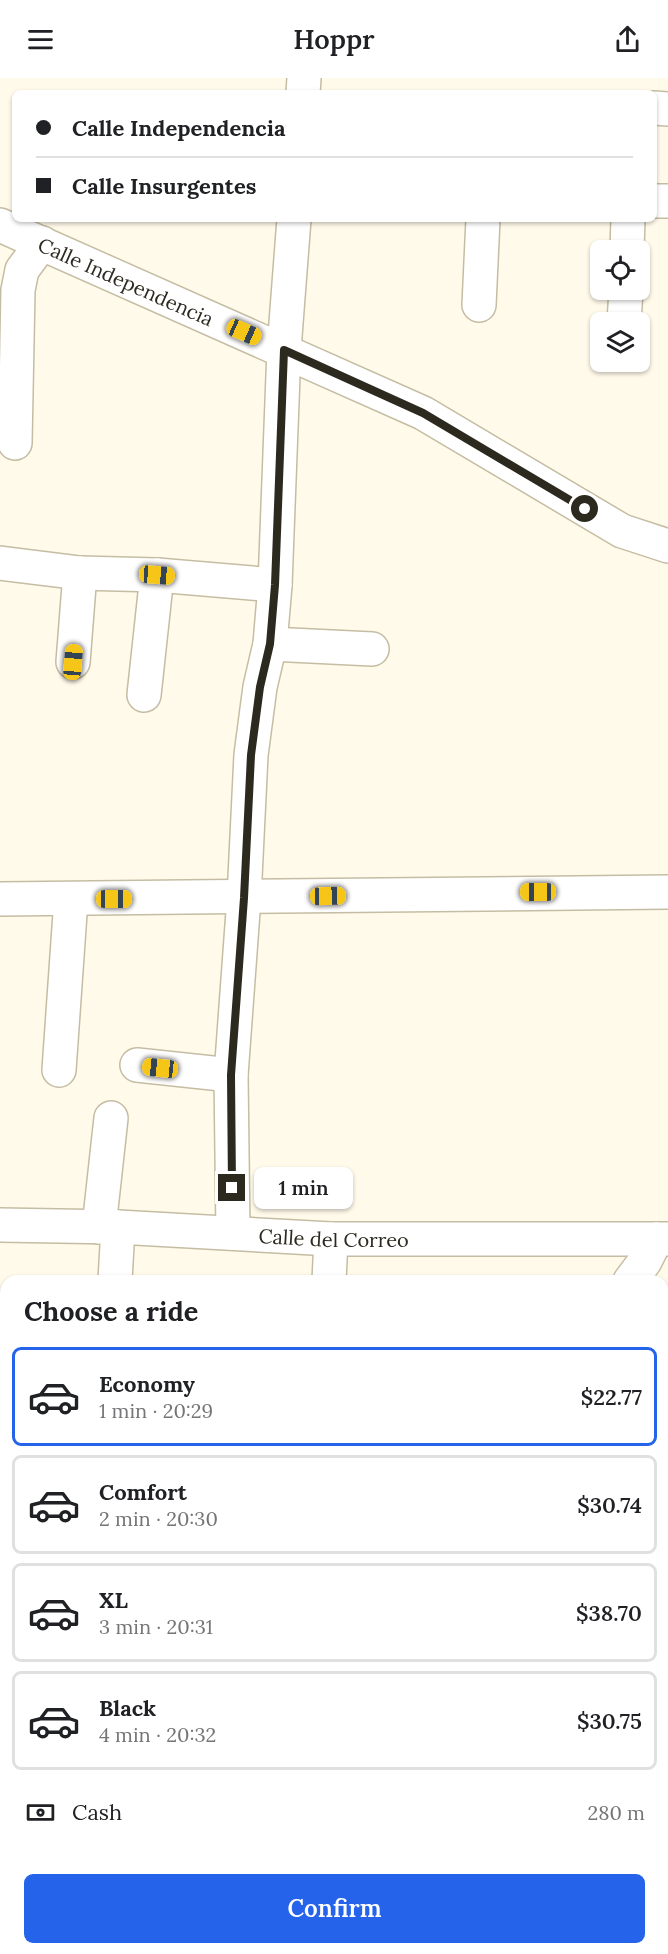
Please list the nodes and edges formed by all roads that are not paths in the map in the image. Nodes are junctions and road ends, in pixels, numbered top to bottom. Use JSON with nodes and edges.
{"nodes":[{"id":1,"x":294,"y":222,"type":"edge"},
{"id":2,"x":483,"y":222,"type":"edge"},
{"id":3,"x":628,"y":222,"type":"edge"},
{"id":4,"x":0,"y":225,"type":"edge"},
{"id":5,"x":627,"y":240,"type":"edge"},
{"id":6,"x":42,"y":243,"type":"junction"},
{"id":7,"x":479,"y":305,"type":"dead end"},
{"id":8,"x":284,"y":350,"type":"junction"},
{"id":9,"x":15,"y":443,"type":"dead end"},
{"id":10,"x":668,"y":546,"type":"edge"},
{"id":11,"x":0,"y":563,"type":"edge"},
{"id":12,"x":80,"y":573,"type":"junction"},
{"id":13,"x":157,"y":575,"type":"junction"},
{"id":14,"x":275,"y":585,"type":"junction"},
{"id":15,"x":270,"y":644,"type":"junction"},
{"id":16,"x":372,"y":649,"type":"dead end"},
{"id":17,"x":73,"y":662,"type":"dead end"},
{"id":18,"x":144,"y":695,"type":"dead end"},
{"id":19,"x":668,"y":892,"type":"edge"},
{"id":20,"x":244,"y":898,"type":"junction"},
{"id":21,"x":0,"y":899,"type":"edge"},
{"id":22,"x":71,"y":899,"type":"junction"},
{"id":23,"x":137,"y":1065,"type":"dead end"},
{"id":24,"x":59,"y":1070,"type":"dead end"},
{"id":25,"x":231,"y":1075,"type":"junction"},
{"id":26,"x":111,"y":1118,"type":"dead end"},
{"id":27,"x":0,"y":1225,"type":"edge"},
{"id":28,"x":108,"y":1227,"type":"junction"},
{"id":29,"x":233,"y":1233,"type":"junction"},
{"id":30,"x":331,"y":1239,"type":"junction"},
{"id":31,"x":662,"y":1239,"type":"edge"},
{"id":32,"x":114,"y":1275,"type":"edge"},
{"id":33,"x":329,"y":1275,"type":"edge"},
{"id":34,"x":634,"y":1275,"type":"edge"}],
"edges":[{"from":1,"to":8,"type":"street"},
{"from":2,"to":7,"type":"street"},
{"from":3,"to":5,"type":"street"},
{"from":4,"to":6,"type":"street","name":"Calle Independencia"},
{"from":6,"to":8,"type":"street","name":"Calle Independencia"},
{"from":6,"to":9,"type":"street"},
{"from":8,"to":10,"type":"street","name":"Calle Independencia"},
{"from":8,"to":14,"type":"street"},
{"from":11,"to":12,"type":"street"},
{"from":12,"to":13,"type":"street"},
{"from":12,"to":17,"type":"street"},
{"from":13,"to":14,"type":"street"},
{"from":13,"to":18,"type":"street"},
{"from":14,"to":15,"type":"street"},
{"from":15,"to":16,"type":"street"},
{"from":15,"to":20,"type":"street"},
{"from":19,"to":20,"type":"street"},
{"from":20,"to":22,"type":"street"},
{"from":20,"to":25,"type":"street"},
{"from":21,"to":22,"type":"street"},
{"from":22,"to":24,"type":"street"},
{"from":23,"to":25,"type":"street"},
{"from":25,"to":29,"type":"street"},
{"from":26,"to":28,"type":"street"},
{"from":27,"to":28,"type":"street","name":"Calle del Correo"},
{"from":28,"to":29,"type":"street","name":"Calle del Correo"},
{"from":28,"to":32,"type":"street"},
{"from":29,"to":30,"type":"street","name":"Calle del Correo"},
{"from":30,"to":31,"type":"street","name":"Calle del Correo"},
{"from":30,"to":33,"type":"street"},
{"from":31,"to":34,"type":"street"}]}
